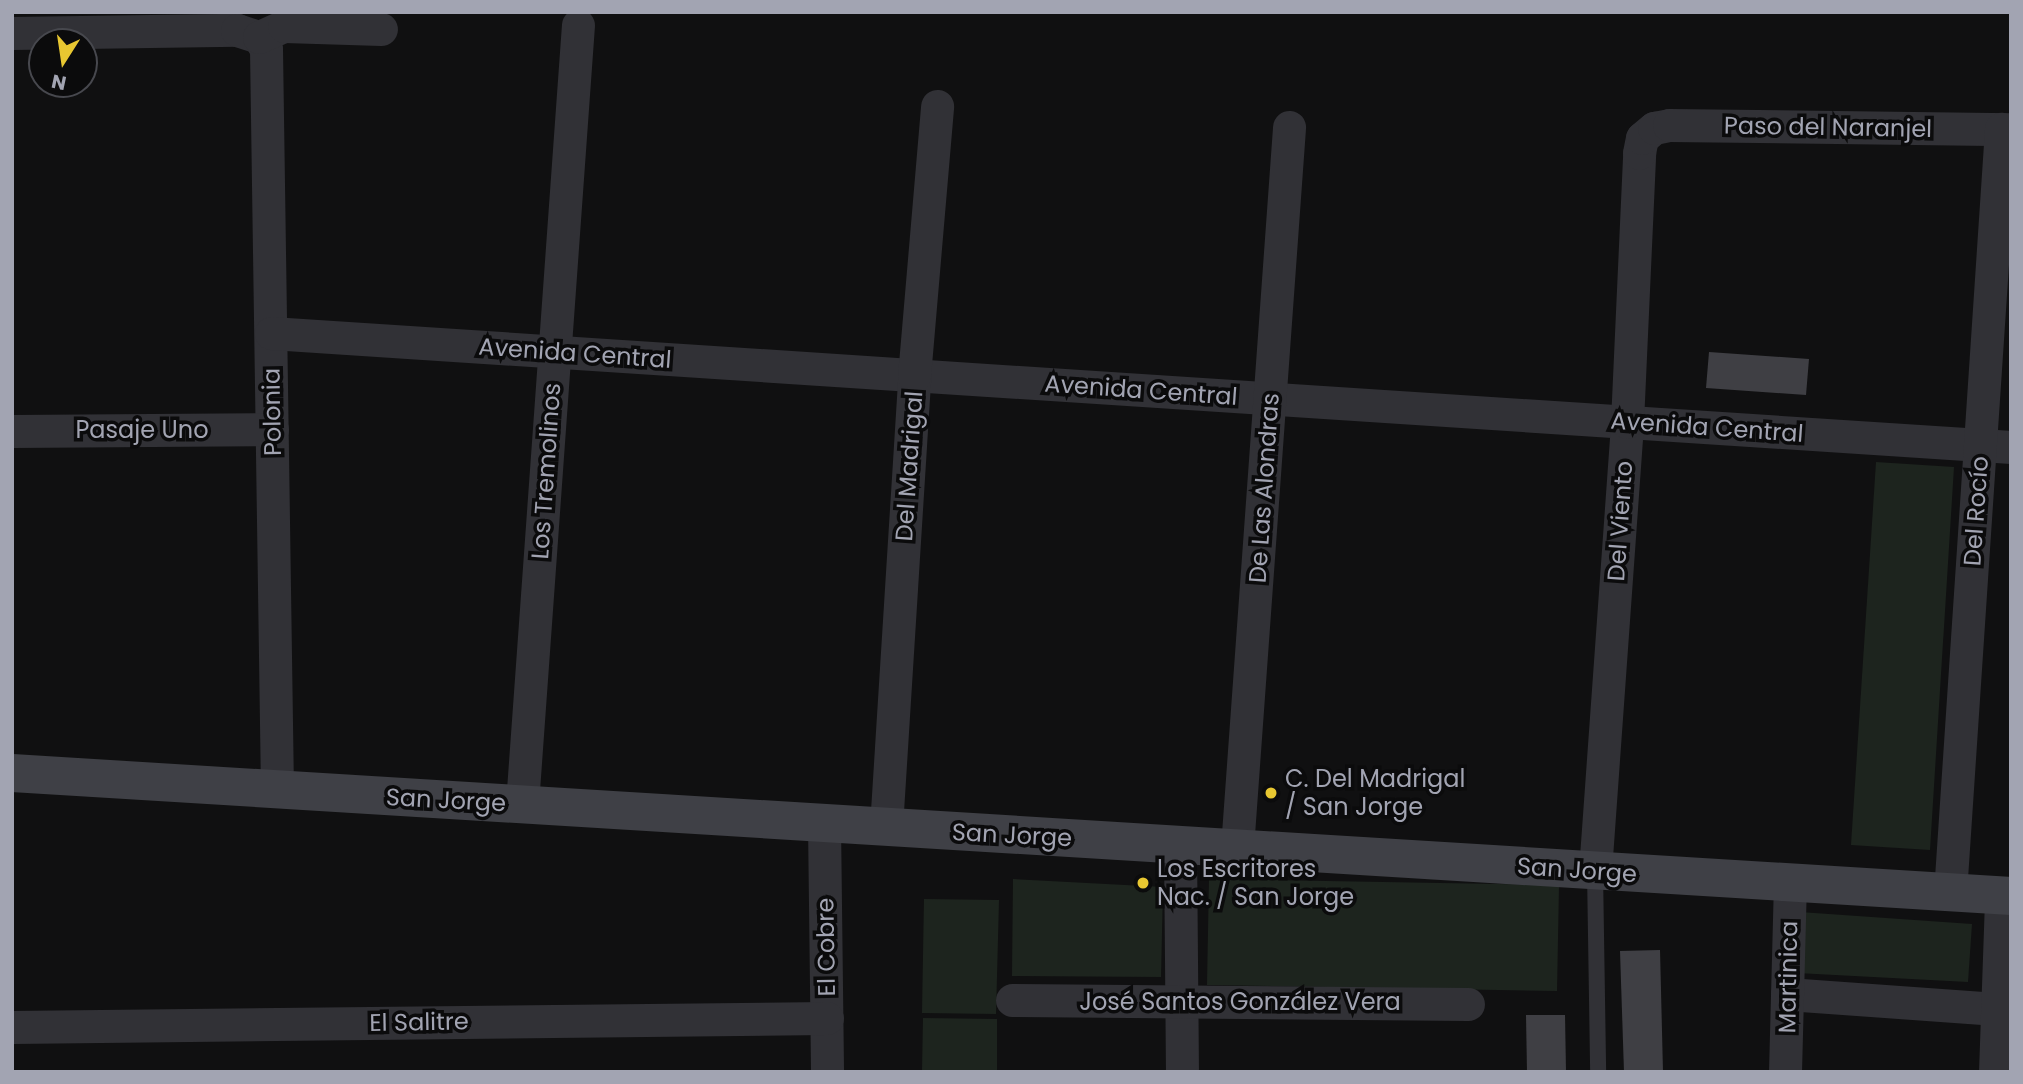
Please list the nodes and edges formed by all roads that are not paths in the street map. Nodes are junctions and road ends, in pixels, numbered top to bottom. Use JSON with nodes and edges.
{"nodes":[{"id":1,"x":577,"y":19,"type":"edge"},
{"id":2,"x":381,"y":29,"type":"dead end"},
{"id":3,"x":12,"y":33,"type":"edge"},
{"id":4,"x":259,"y":37,"type":"junction"},
{"id":5,"x":937,"y":106,"type":"dead end"},
{"id":6,"x":1289,"y":127,"type":"dead end"},
{"id":7,"x":2006,"y":129,"type":"edge"},
{"id":8,"x":1647,"y":132,"type":"joint"},
{"id":9,"x":271,"y":333,"type":"junction"},
{"id":10,"x":555,"y":352,"type":"junction"},
{"id":11,"x":914,"y":376,"type":"junction"},
{"id":12,"x":1270,"y":399,"type":"junction"},
{"id":13,"x":1627,"y":422,"type":"junction"},
{"id":14,"x":272,"y":429,"type":"junction"},
{"id":15,"x":12,"y":431,"type":"edge"},
{"id":16,"x":1996,"y":446,"type":"edge"},
{"id":17,"x":12,"y":773,"type":"edge"},
{"id":18,"x":277,"y":789,"type":"junction"},
{"id":19,"x":522,"y":804,"type":"junction"},
{"id":20,"x":824,"y":823,"type":"junction"},
{"id":21,"x":886,"y":827,"type":"junction"},
{"id":22,"x":1180,"y":845,"type":"junction"},
{"id":23,"x":1237,"y":848,"type":"junction"},
{"id":24,"x":1595,"y":871,"type":"junction"},
{"id":25,"x":1790,"y":883,"type":"junction"},
{"id":26,"x":1950,"y":893,"type":"junction"},
{"id":27,"x":2006,"y":896,"type":"edge"},
{"id":28,"x":1787,"y":993,"type":"junction"},
{"id":29,"x":1012,"y":1000,"type":"dead end"},
{"id":30,"x":1182,"y":1000,"type":"junction"},
{"id":31,"x":1468,"y":1004,"type":"dead end"},
{"id":32,"x":1996,"y":1009,"type":"junction"},
{"id":33,"x":827,"y":1018,"type":"junction"},
{"id":34,"x":12,"y":1027,"type":"edge"},
{"id":35,"x":827,"y":1072,"type":"edge"},
{"id":36,"x":1182,"y":1072,"type":"edge"},
{"id":37,"x":1598,"y":1072,"type":"edge"},
{"id":38,"x":1785,"y":1072,"type":"edge"},
{"id":39,"x":1995,"y":1072,"type":"edge"}],
"edges":[{"from":1,"to":10,"type":"street","name":"Los Tremolinos"},
{"from":2,"to":4,"type":"street"},
{"from":3,"to":4,"type":"street"},
{"from":4,"to":9,"type":"street","name":"Polonia"},
{"from":5,"to":11,"type":"street","name":"Del Madrigal"},
{"from":6,"to":12,"type":"street","name":"De Las Alondras"},
{"from":7,"to":8,"type":"street","name":"Paso del Naranjel"},
{"from":7,"to":16,"type":"street","name":"Del Rocío"},
{"from":8,"to":13,"type":"street","name":"Del Viento"},
{"from":9,"to":10,"type":"street","name":"Avenida Central"},
{"from":9,"to":14,"type":"street","name":"Polonia"},
{"from":10,"to":11,"type":"street","name":"Avenida Central"},
{"from":10,"to":19,"type":"street","name":"Los Tremolinos"},
{"from":11,"to":12,"type":"street","name":"Avenida Central"},
{"from":11,"to":21,"type":"street","name":"Del Madrigal"},
{"from":12,"to":13,"type":"street","name":"Avenida Central"},
{"from":12,"to":23,"type":"street","name":"De Las Alondras"},
{"from":13,"to":16,"type":"street","name":"Avenida Central"},
{"from":13,"to":24,"type":"street","name":"Del Viento"},
{"from":14,"to":15,"type":"street","name":"Pasaje Uno"},
{"from":14,"to":18,"type":"street","name":"Polonia"},
{"from":16,"to":26,"type":"street","name":"Del Rocío"},
{"from":17,"to":18,"type":"street","name":"San Jorge"},
{"from":18,"to":19,"type":"street","name":"San Jorge"},
{"from":19,"to":20,"type":"street","name":"San Jorge"},
{"from":20,"to":21,"type":"street","name":"San Jorge"},
{"from":20,"to":33,"type":"street","name":"El Cobre"},
{"from":21,"to":22,"type":"street","name":"San Jorge"},
{"from":22,"to":23,"type":"street","name":"San Jorge"},
{"from":22,"to":30,"type":"street"},
{"from":23,"to":24,"type":"street","name":"San Jorge"},
{"from":24,"to":25,"type":"street","name":"San Jorge"},
{"from":24,"to":37,"type":"lane"},
{"from":25,"to":26,"type":"street","name":"San Jorge"},
{"from":25,"to":28,"type":"street","name":"Martinica"},
{"from":26,"to":27,"type":"street","name":"San Jorge"},
{"from":27,"to":32,"type":"street"},
{"from":28,"to":32,"type":"street"},
{"from":28,"to":38,"type":"street","name":"Martinica"},
{"from":29,"to":30,"type":"street","name":"José Santos González Vera"},
{"from":30,"to":31,"type":"street","name":"José Santos González Vera"},
{"from":30,"to":36,"type":"street"},
{"from":32,"to":39,"type":"street"},
{"from":33,"to":34,"type":"street","name":"El Salitre"},
{"from":33,"to":35,"type":"street","name":"El Cobre"}]}
